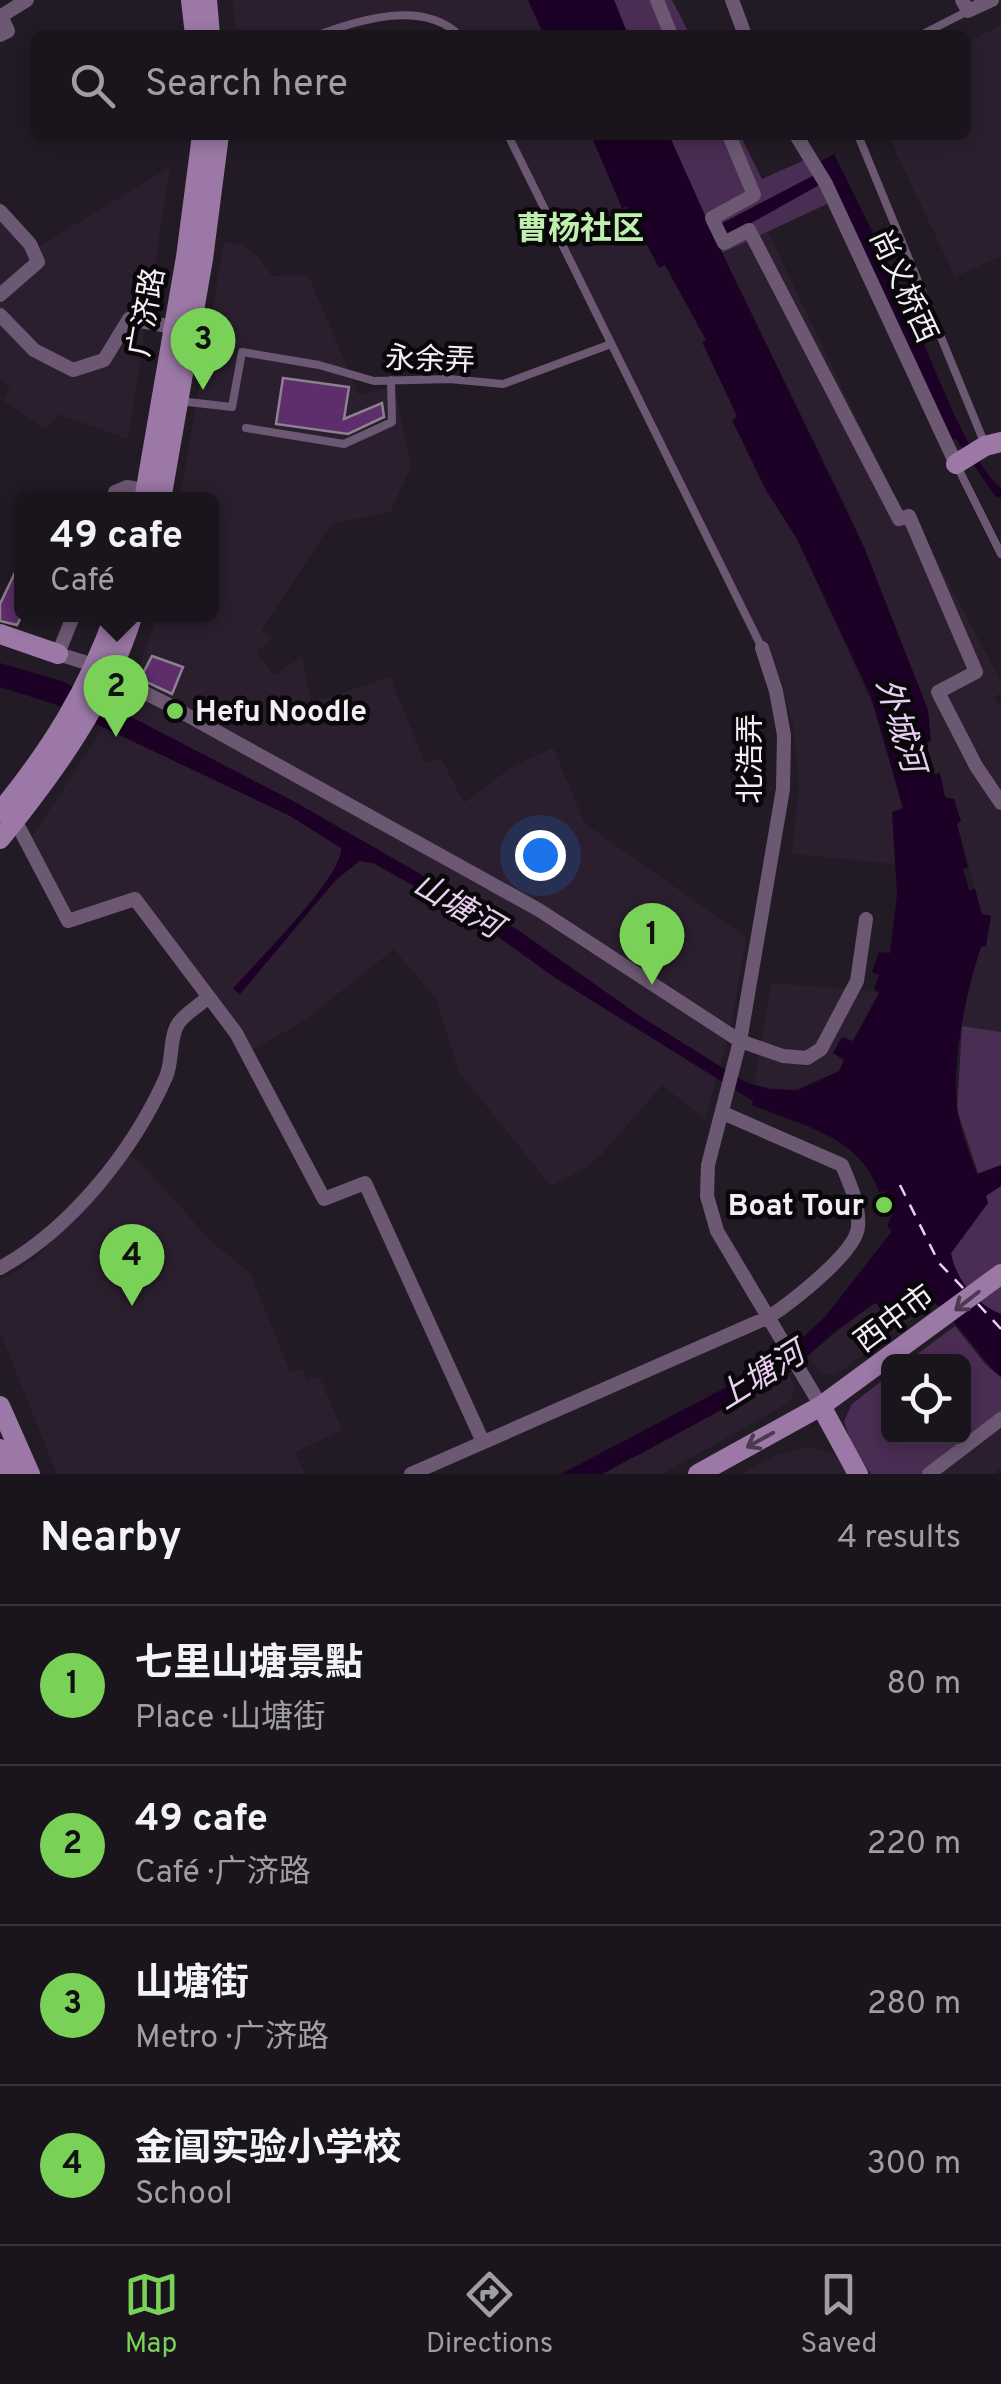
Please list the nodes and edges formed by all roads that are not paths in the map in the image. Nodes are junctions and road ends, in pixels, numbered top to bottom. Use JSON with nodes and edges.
{"nodes":[{"id":1,"x":27,"y":0,"type":"edge"},
{"id":2,"x":191,"y":0,"type":"edge"},
{"id":3,"x":207,"y":0,"type":"edge"},
{"id":4,"x":657,"y":0,"type":"edge"},
{"id":5,"x":732,"y":0,"type":"edge"},
{"id":6,"x":992,"y":0,"type":"edge"},
{"id":7,"x":965,"y":6,"type":"edge"},
{"id":8,"x":0,"y":16,"type":"edge"},
{"id":9,"x":194,"y":30,"type":"edge"},
{"id":10,"x":210,"y":30,"type":"edge"},
{"id":11,"x":332,"y":30,"type":"edge"},
{"id":12,"x":452,"y":30,"type":"edge"},
{"id":13,"x":669,"y":30,"type":"edge"},
{"id":14,"x":744,"y":30,"type":"edge"},
{"id":15,"x":929,"y":30,"type":"edge"},
{"id":16,"x":0,"y":35,"type":"edge"},
{"id":17,"x":201,"y":140,"type":"edge"},
{"id":18,"x":218,"y":140,"type":"edge"},
{"id":19,"x":510,"y":140,"type":"edge"},
{"id":20,"x":730,"y":140,"type":"edge"},
{"id":21,"x":799,"y":140,"type":"edge"},
{"id":22,"x":860,"y":140,"type":"edge"},
{"id":23,"x":0,"y":210,"type":"edge"},
{"id":24,"x":0,"y":296,"type":"edge"},
{"id":25,"x":0,"y":315,"type":"edge"},
{"id":26,"x":174,"y":327,"type":"junction"},
{"id":27,"x":612,"y":344,"type":"junction"},
{"id":28,"x":390,"y":380,"type":"junction"},
{"id":29,"x":178,"y":400,"type":"junction"},
{"id":30,"x":246,"y":428,"type":"dead end"},
{"id":31,"x":977,"y":452,"type":"edge"},
{"id":32,"x":115,"y":492,"type":"edge"},
{"id":33,"x":141,"y":492,"type":"edge"},
{"id":34,"x":151,"y":492,"type":"edge"},
{"id":35,"x":151,"y":492,"type":"edge"},
{"id":36,"x":1001,"y":554,"type":"edge"},
{"id":37,"x":71,"y":622,"type":"edge"},
{"id":38,"x":111,"y":622,"type":"edge"},
{"id":39,"x":130,"y":622,"type":"edge"},
{"id":40,"x":0,"y":634,"type":"edge"},
{"id":41,"x":762,"y":648,"type":"joint"},
{"id":42,"x":58,"y":654,"type":"junction"},
{"id":43,"x":34,"y":785,"type":"junction"},
{"id":44,"x":1001,"y":803,"type":"edge"},
{"id":45,"x":8,"y":816,"type":"edge"},
{"id":46,"x":0,"y":839,"type":"edge"},
{"id":47,"x":866,"y":919,"type":"dead end"},
{"id":48,"x":208,"y":998,"type":"junction"},
{"id":49,"x":740,"y":1041,"type":"junction"},
{"id":50,"x":724,"y":1106,"type":"junction"},
{"id":51,"x":0,"y":1268,"type":"edge"},
{"id":52,"x":999,"y":1276,"type":"edge"},
{"id":53,"x":769,"y":1317,"type":"junction"},
{"id":54,"x":0,"y":1406,"type":"edge"},
{"id":55,"x":822,"y":1406,"type":"junction"},
{"id":56,"x":1001,"y":1418,"type":"edge"},
{"id":57,"x":484,"y":1442,"type":"junction"},
{"id":58,"x":0,"y":1449,"type":"edge"},
{"id":59,"x":11,"y":1474,"type":"edge"},
{"id":60,"x":30,"y":1474,"type":"edge"},
{"id":61,"x":411,"y":1474,"type":"edge"},
{"id":62,"x":698,"y":1474,"type":"edge"},
{"id":63,"x":858,"y":1474,"type":"edge"},
{"id":64,"x":929,"y":1474,"type":"edge"}],
"edges":[{"from":1,"to":8,"type":"street"},
{"from":2,"to":9,"type":"main road"},
{"from":3,"to":10,"type":"main road"},
{"from":4,"to":13,"type":"street"},
{"from":5,"to":14,"type":"street"},
{"from":6,"to":7,"type":"street"},
{"from":7,"to":15,"type":"lane"},
{"from":8,"to":16,"type":"street"},
{"from":11,"to":12,"type":"lane"},
{"from":17,"to":26,"type":"main road","name":"广济路"},
{"from":18,"to":29,"type":"main road","name":"广济路"},
{"from":19,"to":27,"type":"lane","name":"北浩弄"},
{"from":20,"to":44,"type":"street"},
{"from":21,"to":31,"type":"street","name":"尚义桥西"},
{"from":22,"to":31,"type":"lane"},
{"from":23,"to":24,"type":"street"},
{"from":25,"to":26,"type":"street"},
{"from":26,"to":34,"type":"main road","name":"广济路"},
{"from":27,"to":28,"type":"lane","name":"永余弄"},
{"from":27,"to":41,"type":"lane","name":"北浩弄"},
{"from":28,"to":29,"type":"lane","name":"永余弄"},
{"from":28,"to":30,"type":"lane"},
{"from":29,"to":35,"type":"main road","name":"广济路"},
{"from":31,"to":36,"type":"lane"},
{"from":32,"to":33,"type":"street"},
{"from":37,"to":42,"type":"street"},
{"from":38,"to":43,"type":"main road"},
{"from":39,"to":43,"type":"main road"},
{"from":40,"to":42,"type":"main road"},
{"from":41,"to":49,"type":"street","name":"北浩弄"},
{"from":42,"to":49,"type":"street"},
{"from":43,"to":45,"type":"main road"},
{"from":45,"to":46,"type":"main road"},
{"from":45,"to":48,"type":"street"},
{"from":47,"to":49,"type":"street"},
{"from":48,"to":51,"type":"street"},
{"from":48,"to":57,"type":"street"},
{"from":49,"to":50,"type":"street","name":"北浩弄"},
{"from":50,"to":53,"type":"street","name":"北浩弄"},
{"from":50,"to":53,"type":"street"},
{"from":52,"to":55,"type":"main road","name":"西中市","one_way":true},
{"from":53,"to":55,"type":"street","name":"北浩弄"},
{"from":53,"to":57,"type":"street"},
{"from":54,"to":60,"type":"main road"},
{"from":55,"to":62,"type":"main road","name":"西中市","one_way":true},
{"from":55,"to":63,"type":"main road"},
{"from":56,"to":64,"type":"street"},
{"from":57,"to":61,"type":"street"},
{"from":58,"to":59,"type":"main road"}]}
